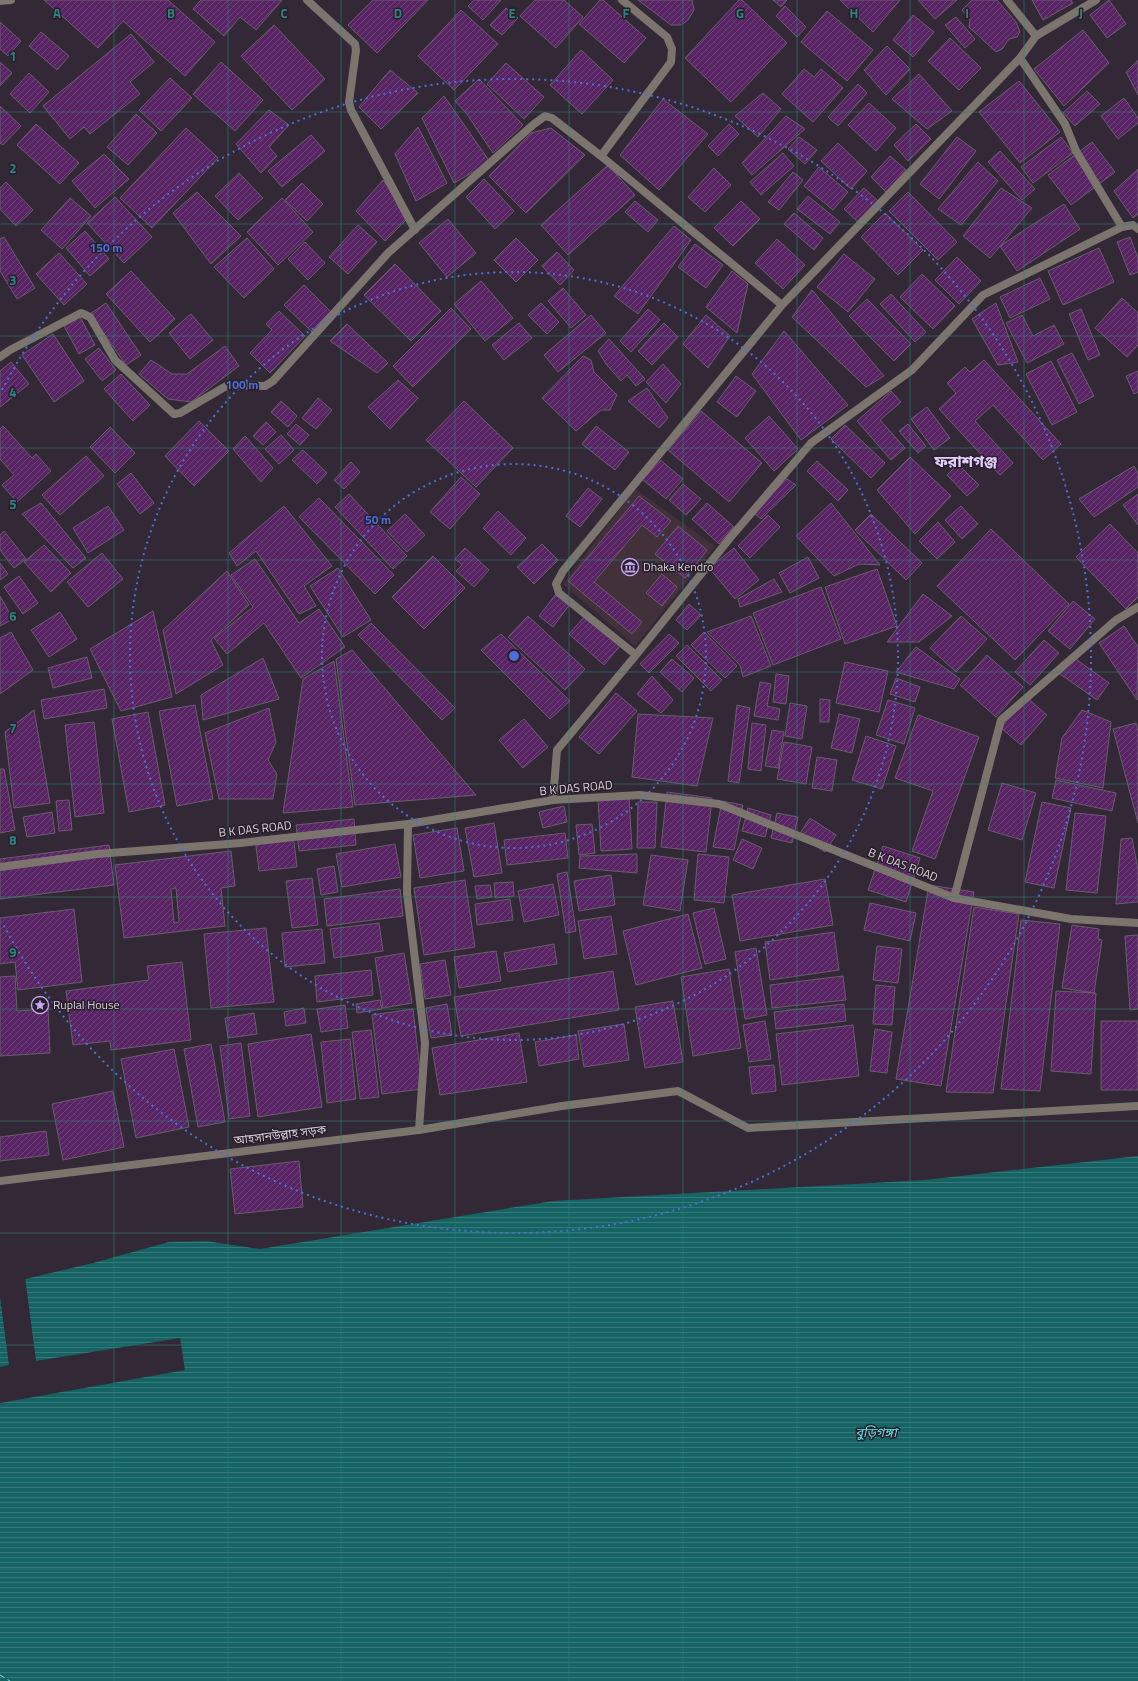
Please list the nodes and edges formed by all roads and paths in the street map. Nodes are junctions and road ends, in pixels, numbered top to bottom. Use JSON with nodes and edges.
{"nodes":[{"id":1,"x":0,"y":0,"type":"edge"},
{"id":2,"x":11,"y":0,"type":"edge"},
{"id":3,"x":307,"y":0,"type":"edge"},
{"id":4,"x":622,"y":0,"type":"edge"},
{"id":5,"x":1007,"y":0,"type":"edge"},
{"id":6,"x":1096,"y":0,"type":"edge"},
{"id":7,"x":1036,"y":36,"type":"junction"},
{"id":8,"x":1020,"y":58,"type":"junction"},
{"id":9,"x":601,"y":156,"type":"junction"},
{"id":10,"x":1122,"y":227,"type":"junction"},
{"id":11,"x":1138,"y":229,"type":"edge"},
{"id":12,"x":415,"y":230,"type":"junction"},
{"id":13,"x":782,"y":305,"type":"junction"},
{"id":14,"x":0,"y":357,"type":"edge"},
{"id":15,"x":1138,"y":607,"type":"edge"},
{"id":16,"x":636,"y":655,"type":"junction"},
{"id":17,"x":554,"y":800,"type":"junction"},
{"id":18,"x":408,"y":824,"type":"junction"},
{"id":19,"x":0,"y":867,"type":"edge"},
{"id":20,"x":954,"y":898,"type":"junction"},
{"id":21,"x":1138,"y":923,"type":"edge"},
{"id":22,"x":1138,"y":1106,"type":"edge"},
{"id":23,"x":419,"y":1130,"type":"junction"},
{"id":24,"x":0,"y":1181,"type":"edge"}],
"edges":[{"from":1,"to":2,"type":"street"},
{"from":3,"to":12,"type":"street"},
{"from":4,"to":9,"type":"street"},
{"from":5,"to":7,"type":"street"},
{"from":6,"to":7,"type":"street"},
{"from":7,"to":8,"type":"street"},
{"from":8,"to":10,"type":"street"},
{"from":8,"to":13,"type":"street"},
{"from":9,"to":12,"type":"street"},
{"from":9,"to":13,"type":"street"},
{"from":10,"to":11,"type":"street"},
{"from":10,"to":16,"type":"street"},
{"from":12,"to":14,"type":"street"},
{"from":13,"to":16,"type":"street"},
{"from":15,"to":20,"type":"street"},
{"from":16,"to":17,"type":"street"},
{"from":17,"to":18,"type":"street","name":"B K DAS ROAD"},
{"from":17,"to":20,"type":"street","name":"B K DAS ROAD"},
{"from":18,"to":19,"type":"street","name":"B K DAS ROAD"},
{"from":18,"to":23,"type":"street"},
{"from":20,"to":21,"type":"street","name":"B K DAS ROAD"},
{"from":22,"to":23,"type":"street","name":"আহসানউল্লাহ সড়ক"},
{"from":23,"to":24,"type":"street","name":"আহসানউল্লাহ সড়ক"}]}
